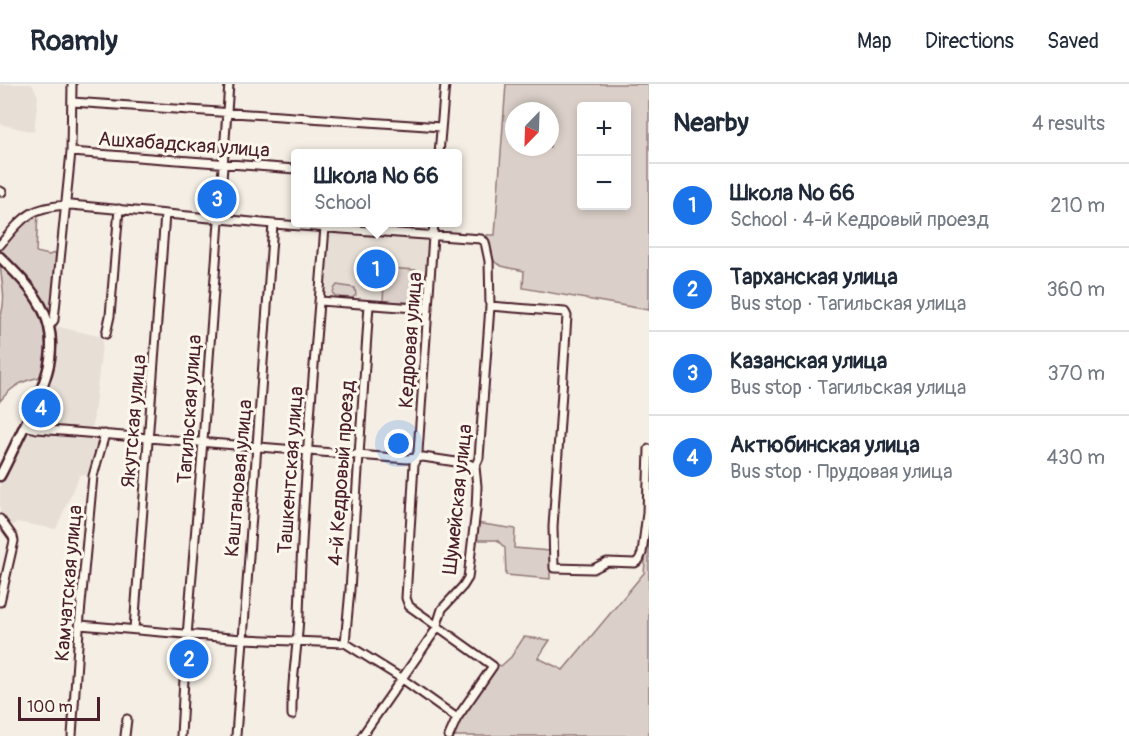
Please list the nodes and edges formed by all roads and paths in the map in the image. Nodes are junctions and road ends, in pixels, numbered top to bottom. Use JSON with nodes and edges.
{"nodes":[{"id":1,"x":72,"y":84,"type":"edge"},
{"id":2,"x":229,"y":84,"type":"edge"},
{"id":3,"x":445,"y":84,"type":"edge"},
{"id":4,"x":72,"y":102,"type":"junction"},
{"id":5,"x":227,"y":111,"type":"junction"},
{"id":6,"x":441,"y":127,"type":"junction"},
{"id":7,"x":439,"y":149,"type":"edge"},
{"id":8,"x":71,"y":152,"type":"junction"},
{"id":9,"x":224,"y":164,"type":"junction"},
{"id":10,"x":291,"y":169,"type":"edge"},
{"id":11,"x":66,"y":206,"type":"junction"},
{"id":12,"x":119,"y":209,"type":"junction"},
{"id":13,"x":165,"y":214,"type":"junction"},
{"id":14,"x":220,"y":219,"type":"junction"},
{"id":15,"x":273,"y":224,"type":"junction"},
{"id":16,"x":291,"y":225,"type":"edge"},
{"id":17,"x":325,"y":227,"type":"joint"},
{"id":18,"x":434,"y":227,"type":"edge"},
{"id":19,"x":434,"y":235,"type":"junction"},
{"id":20,"x":0,"y":245,"type":"edge"},
{"id":21,"x":0,"y":256,"type":"edge"},
{"id":22,"x":320,"y":301,"type":"junction"},
{"id":23,"x":369,"y":305,"type":"junction"},
{"id":24,"x":490,"y":306,"type":"junction"},
{"id":25,"x":428,"y":309,"type":"junction"},
{"id":26,"x":50,"y":327,"type":"junction"},
{"id":27,"x":106,"y":334,"type":"dead end"},
{"id":28,"x":25,"y":426,"type":"junction"},
{"id":29,"x":105,"y":434,"type":"junction"},
{"id":30,"x":149,"y":439,"type":"junction"},
{"id":31,"x":203,"y":441,"type":"junction"},
{"id":32,"x":257,"y":446,"type":"junction"},
{"id":33,"x":649,"y":449,"type":"edge"},
{"id":34,"x":307,"y":450,"type":"junction"},
{"id":35,"x":359,"y":455,"type":"junction"},
{"id":36,"x":417,"y":458,"type":"junction"},
{"id":37,"x":475,"y":467,"type":"junction"},
{"id":38,"x":0,"y":476,"type":"edge"},
{"id":39,"x":0,"y":519,"type":"edge"},
{"id":40,"x":0,"y":602,"type":"edge"},
{"id":41,"x":80,"y":625,"type":"junction"},
{"id":42,"x":436,"y":626,"type":"junction"},
{"id":43,"x":134,"y":630,"type":"junction"},
{"id":44,"x":188,"y":633,"type":"junction"},
{"id":45,"x":242,"y":639,"type":"junction"},
{"id":46,"x":296,"y":642,"type":"junction"},
{"id":47,"x":345,"y":643,"type":"junction"},
{"id":48,"x":401,"y":678,"type":"junction"},
{"id":49,"x":292,"y":715,"type":"dead end"},
{"id":50,"x":456,"y":717,"type":"junction"},
{"id":51,"x":127,"y":719,"type":"dead end"},
{"id":52,"x":72,"y":736,"type":"edge"},
{"id":53,"x":126,"y":736,"type":"edge"},
{"id":54,"x":181,"y":736,"type":"edge"},
{"id":55,"x":236,"y":736,"type":"edge"},
{"id":56,"x":362,"y":736,"type":"edge"},
{"id":57,"x":449,"y":736,"type":"edge"}],
"edges":[{"from":1,"to":4,"type":"street"},
{"from":2,"to":5,"type":"street","name":"Тагильская улица"},
{"from":3,"to":6,"type":"street"},
{"from":4,"to":5,"type":"street"},
{"from":4,"to":8,"type":"street"},
{"from":5,"to":6,"type":"street"},
{"from":5,"to":9,"type":"street","name":"Тагильская улица"},
{"from":6,"to":7,"type":"street"},
{"from":8,"to":9,"type":"street","name":"Ашхабадская улица"},
{"from":8,"to":11,"type":"street"},
{"from":9,"to":10,"type":"street","name":"Ашхабадская улица"},
{"from":9,"to":14,"type":"street","name":"Тагильская улица"},
{"from":11,"to":12,"type":"street"},
{"from":11,"to":20,"type":"street"},
{"from":11,"to":26,"type":"street"},
{"from":12,"to":13,"type":"street"},
{"from":12,"to":27,"type":"street"},
{"from":13,"to":14,"type":"street"},
{"from":13,"to":30,"type":"street","name":"Якутская улица"},
{"from":14,"to":15,"type":"street"},
{"from":14,"to":31,"type":"street","name":"Тагильская улица"},
{"from":15,"to":16,"type":"street"},
{"from":15,"to":32,"type":"street","name":"Каштановая улица"},
{"from":17,"to":19,"type":"street"},
{"from":17,"to":22,"type":"street","name":"Ташкентская улица"},
{"from":18,"to":19,"type":"street","name":"Кедровая улица"},
{"from":19,"to":24,"type":"street","name":"Шумейская улица"},
{"from":19,"to":25,"type":"street","name":"Кедровая улица"},
{"from":21,"to":26,"type":"main road"},
{"from":22,"to":23,"type":"street"},
{"from":22,"to":34,"type":"street","name":"Ташкентская улица"},
{"from":23,"to":25,"type":"street"},
{"from":23,"to":35,"type":"street","name":"4-й Кедровый проезд"},
{"from":24,"to":33,"type":"street"},
{"from":24,"to":37,"type":"street","name":"Шумейская улица"},
{"from":25,"to":36,"type":"street","name":"Кедровая улица"},
{"from":26,"to":28,"type":"main road"},
{"from":28,"to":29,"type":"street"},
{"from":28,"to":38,"type":"main road"},
{"from":29,"to":30,"type":"street"},
{"from":29,"to":41,"type":"street","name":"Камчатская улица"},
{"from":30,"to":31,"type":"street"},
{"from":30,"to":43,"type":"street","name":"Якутская улица"},
{"from":31,"to":32,"type":"street"},
{"from":31,"to":44,"type":"street","name":"Тагильская улица"},
{"from":32,"to":34,"type":"street"},
{"from":32,"to":45,"type":"street","name":"Каштановая улица"},
{"from":34,"to":35,"type":"street"},
{"from":34,"to":46,"type":"street","name":"Ташкентская улица"},
{"from":35,"to":36,"type":"street"},
{"from":35,"to":47,"type":"street","name":"4-й Кедровый проезд"},
{"from":36,"to":37,"type":"street"},
{"from":36,"to":42,"type":"street","name":"Кедровая улица"},
{"from":37,"to":42,"type":"street","name":"Шумейская улица"},
{"from":39,"to":40,"type":"street"},
{"from":41,"to":43,"type":"street"},
{"from":41,"to":52,"type":"street","name":"Камчатская улица"},
{"from":42,"to":48,"type":"street","name":"Шумейская улица"},
{"from":42,"to":50,"type":"street","name":"Кедровая улица"},
{"from":43,"to":44,"type":"street"},
{"from":44,"to":45,"type":"street"},
{"from":44,"to":54,"type":"street","name":"Тагильская улица"},
{"from":45,"to":46,"type":"street"},
{"from":45,"to":55,"type":"street","name":"Каштановая улица"},
{"from":46,"to":47,"type":"street"},
{"from":46,"to":49,"type":"street","name":"Ташкентская улица"},
{"from":47,"to":48,"type":"street"},
{"from":48,"to":50,"type":"street"},
{"from":48,"to":56,"type":"street","name":"Шумейская улица"},
{"from":50,"to":57,"type":"street"},
{"from":51,"to":53,"type":"street"}]}
